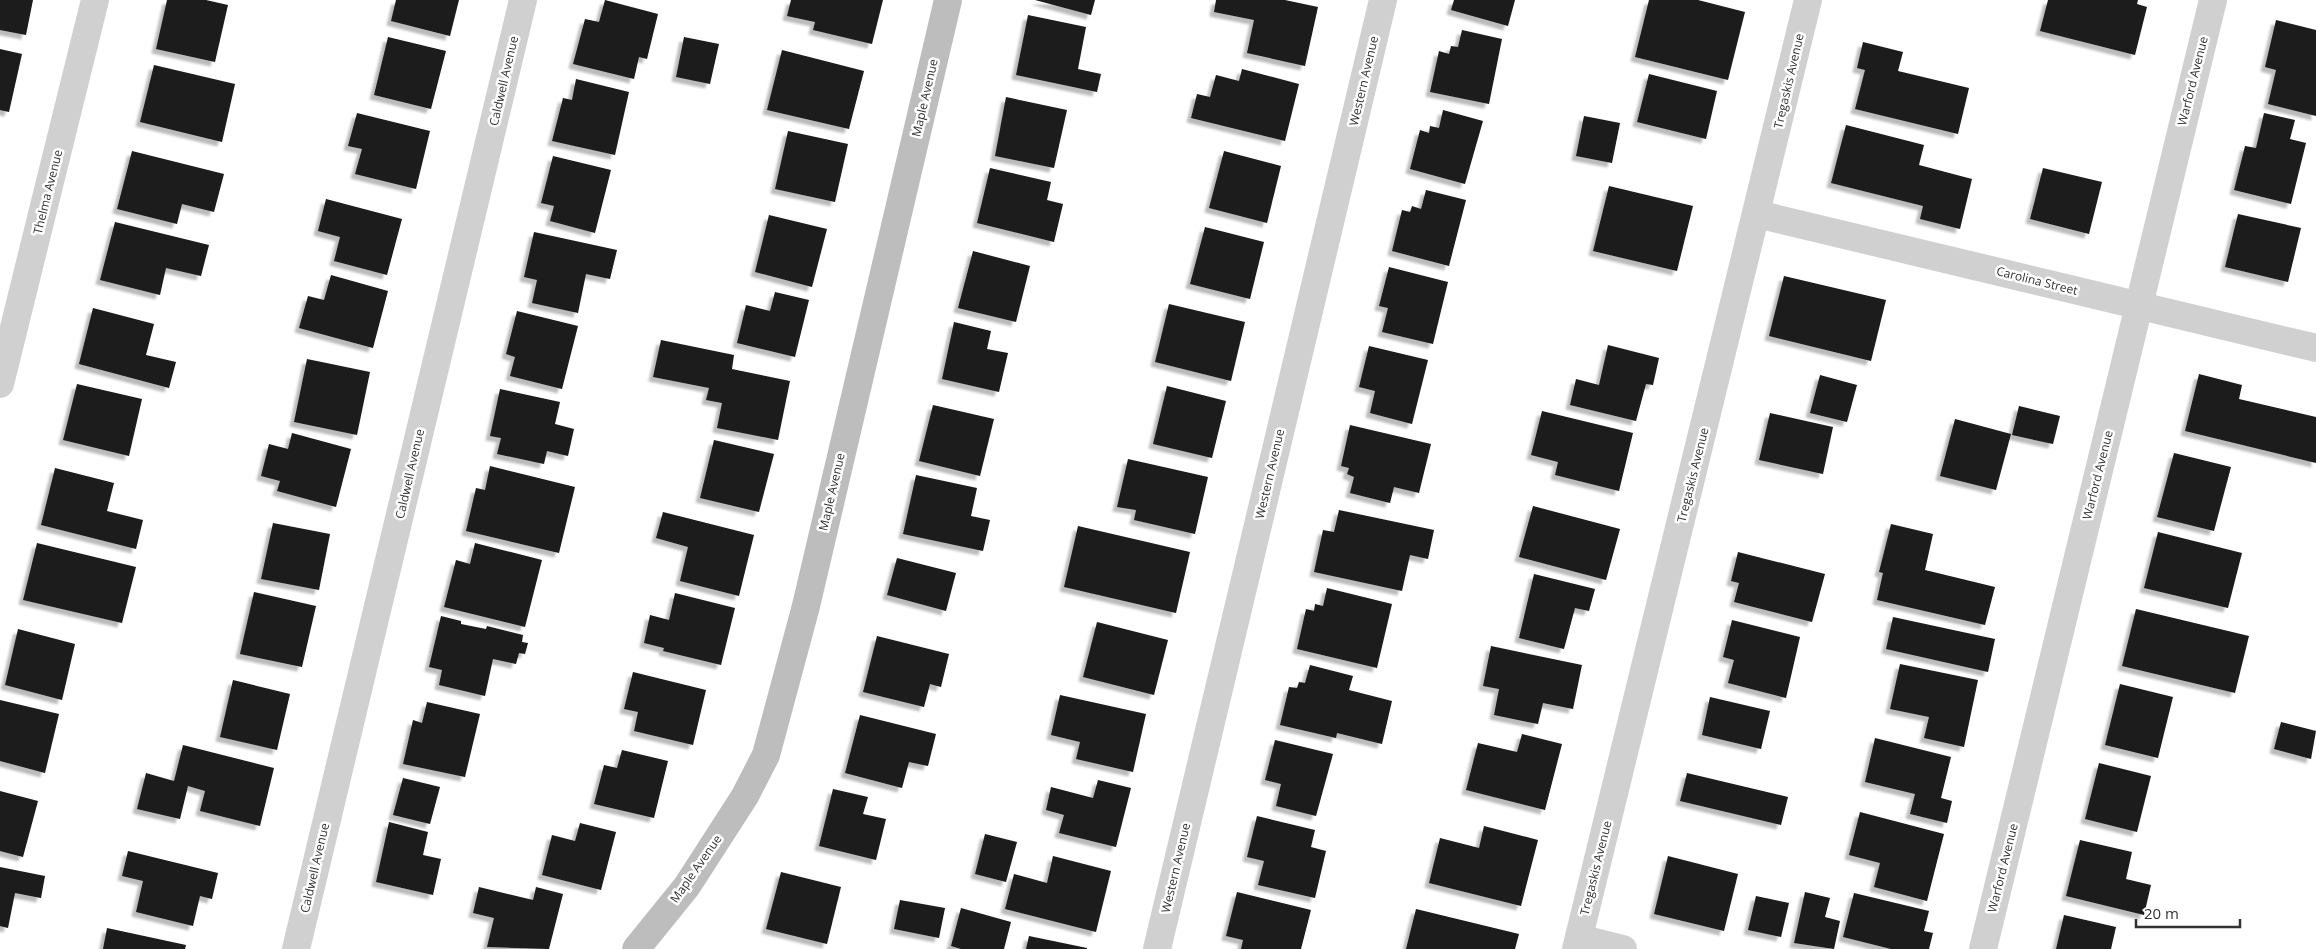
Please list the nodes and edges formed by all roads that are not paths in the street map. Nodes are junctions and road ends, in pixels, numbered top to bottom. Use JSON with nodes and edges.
{"nodes":[{"id":1,"x":95,"y":0,"type":"edge"},
{"id":2,"x":523,"y":0,"type":"edge"},
{"id":3,"x":948,"y":0,"type":"edge"},
{"id":4,"x":1383,"y":0,"type":"edge"},
{"id":5,"x":1808,"y":0,"type":"edge"},
{"id":6,"x":2213,"y":0,"type":"edge"},
{"id":7,"x":1757,"y":214,"type":"junction"},
{"id":8,"x":2139,"y":306,"type":"junction"},
{"id":9,"x":2316,"y":348,"type":"edge"},
{"id":10,"x":0,"y":384,"type":"edge"},
{"id":11,"x":1577,"y":944,"type":"edge"},
{"id":12,"x":296,"y":949,"type":"edge"},
{"id":13,"x":636,"y":949,"type":"edge"},
{"id":14,"x":1157,"y":949,"type":"edge"},
{"id":15,"x":1624,"y":949,"type":"edge"},
{"id":16,"x":1983,"y":949,"type":"edge"}],
"edges":[{"from":1,"to":10,"type":"street","name":"Thelma Avenue"},
{"from":2,"to":12,"type":"street","name":"Caldwell Avenue"},
{"from":3,"to":13,"type":"street","name":"Maple Avenue"},
{"from":4,"to":14,"type":"street","name":"Western Avenue"},
{"from":5,"to":7,"type":"street","name":"Tregaskis Avenue"},
{"from":6,"to":8,"type":"street","name":"Warford Avenue"},
{"from":7,"to":8,"type":"street","name":"Carolina Street"},
{"from":7,"to":11,"type":"street","name":"Tregaskis Avenue"},
{"from":8,"to":9,"type":"street","name":"Carolina Street"},
{"from":8,"to":16,"type":"street","name":"Warford Avenue"},
{"from":11,"to":15,"type":"street"}]}
